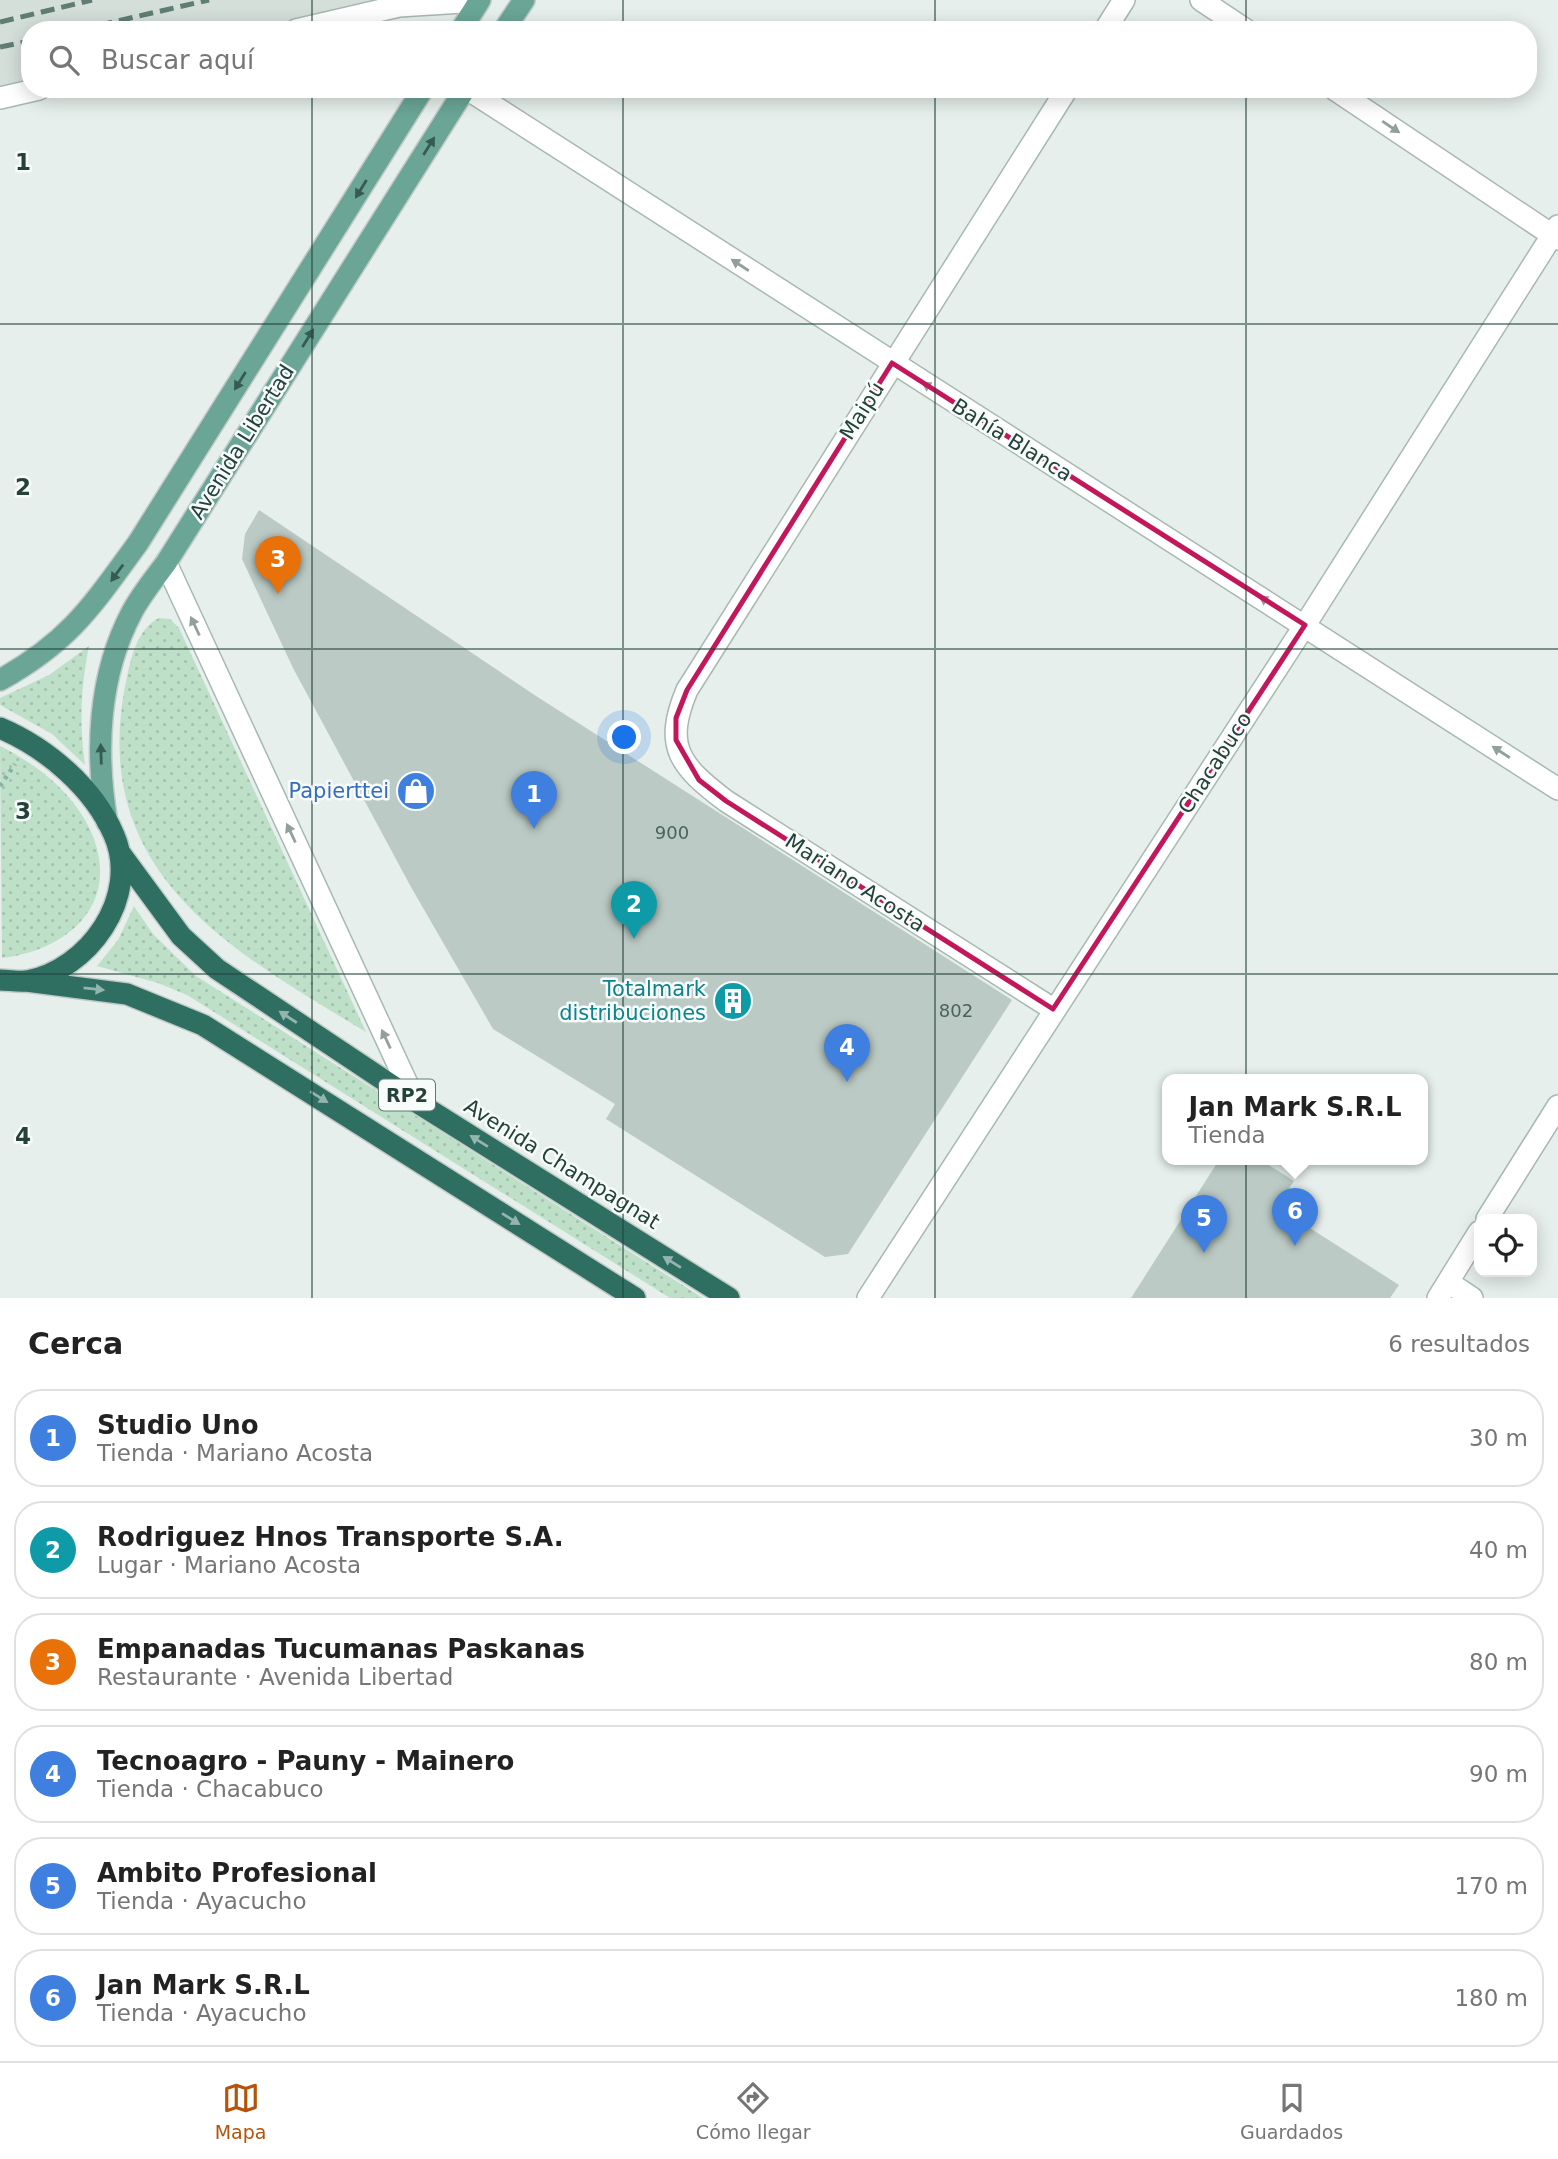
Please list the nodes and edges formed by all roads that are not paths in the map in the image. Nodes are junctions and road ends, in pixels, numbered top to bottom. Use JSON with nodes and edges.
{"nodes":[{"id":1,"x":479,"y":0,"type":"edge"},
{"id":2,"x":524,"y":0,"type":"edge"},
{"id":3,"x":1124,"y":0,"type":"edge"},
{"id":4,"x":1201,"y":0,"type":"edge"},
{"id":5,"x":335,"y":21,"type":"edge"},
{"id":6,"x":466,"y":21,"type":"edge"},
{"id":7,"x":510,"y":21,"type":"edge"},
{"id":8,"x":1111,"y":21,"type":"edge"},
{"id":9,"x":1232,"y":21,"type":"edge"},
{"id":10,"x":21,"y":93,"type":"edge"},
{"id":11,"x":0,"y":98,"type":"edge"},
{"id":12,"x":417,"y":98,"type":"edge"},
{"id":13,"x":460,"y":98,"type":"edge"},
{"id":14,"x":480,"y":98,"type":"edge"},
{"id":15,"x":1061,"y":98,"type":"edge"},
{"id":16,"x":1349,"y":98,"type":"edge"},
{"id":17,"x":1556,"y":233,"type":"edge"},
{"id":18,"x":892,"y":363,"type":"junction"},
{"id":19,"x":166,"y":563,"type":"junction"},
{"id":20,"x":1305,"y":625,"type":"junction"},
{"id":21,"x":0,"y":680,"type":"edge"},
{"id":22,"x":0,"y":728,"type":"edge"},
{"id":23,"x":676,"y":740,"type":"joint"},
{"id":24,"x":1558,"y":789,"type":"edge"},
{"id":25,"x":107,"y":822,"type":"junction"},
{"id":26,"x":120,"y":853,"type":"junction"},
{"id":27,"x":0,"y":980,"type":"edge"},
{"id":28,"x":26,"y":981,"type":"junction"},
{"id":29,"x":1053,"y":1009,"type":"junction"},
{"id":30,"x":415,"y":1101,"type":"junction"},
{"id":31,"x":1558,"y":1105,"type":"edge"},
{"id":32,"x":1490,"y":1214,"type":"edge"},
{"id":33,"x":1474,"y":1240,"type":"edge"},
{"id":34,"x":1443,"y":1290,"type":"edge"},
{"id":35,"x":635,"y":1298,"type":"edge"},
{"id":36,"x":729,"y":1298,"type":"edge"},
{"id":37,"x":868,"y":1298,"type":"edge"},
{"id":38,"x":1472,"y":1298,"type":"edge"}],
"edges":[{"from":1,"to":5,"type":"street"},
{"from":1,"to":6,"type":"main road"},
{"from":2,"to":7,"type":"main road"},
{"from":3,"to":8,"type":"street"},
{"from":4,"to":9,"type":"street"},
{"from":10,"to":11,"type":"street"},
{"from":12,"to":21,"type":"main road","name":"Avenida Libertad","one_way":true},
{"from":19,"to":13,"type":"main road","name":"Avenida Libertad","one_way":true},
{"from":18,"to":14,"type":"street","name":"Bahía Blanca","one_way":true},
{"from":15,"to":18,"type":"street","name":"Maipú"},
{"from":16,"to":17,"type":"street","one_way":true},
{"from":17,"to":20,"type":"street","name":"Chacabuco"},
{"from":20,"to":18,"type":"street","name":"Bahía Blanca","one_way":true},
{"from":18,"to":23,"type":"street","name":"Maipú"},
{"from":25,"to":19,"type":"main road","name":"Avenida Libertad","one_way":true},
{"from":30,"to":19,"type":"street","one_way":true},
{"from":24,"to":20,"type":"street","name":"Bahía Blanca","one_way":true},
{"from":20,"to":29,"type":"street","name":"Chacabuco"},
{"from":22,"to":25,"type":"highway","number":"RP2"},
{"from":23,"to":29,"type":"street","name":"Mariano Acosta"},
{"from":25,"to":26,"type":"highway","number":"RP2"},
{"from":26,"to":28,"type":"highway","number":"RP2"},
{"from":30,"to":26,"type":"highway","name":"Avenida Champagnat","number":"RP2","one_way":true},
{"from":27,"to":28,"type":"highway","number":"RP2"},
{"from":28,"to":35,"type":"highway","number":"RP2","one_way":true},
{"from":29,"to":37,"type":"street","name":"Chacabuco"},
{"from":36,"to":30,"type":"highway","name":"Avenida Champagnat","number":"RP2","one_way":true},
{"from":31,"to":32,"type":"street"},
{"from":33,"to":34,"type":"street"},
{"from":34,"to":38,"type":"street"}]}
